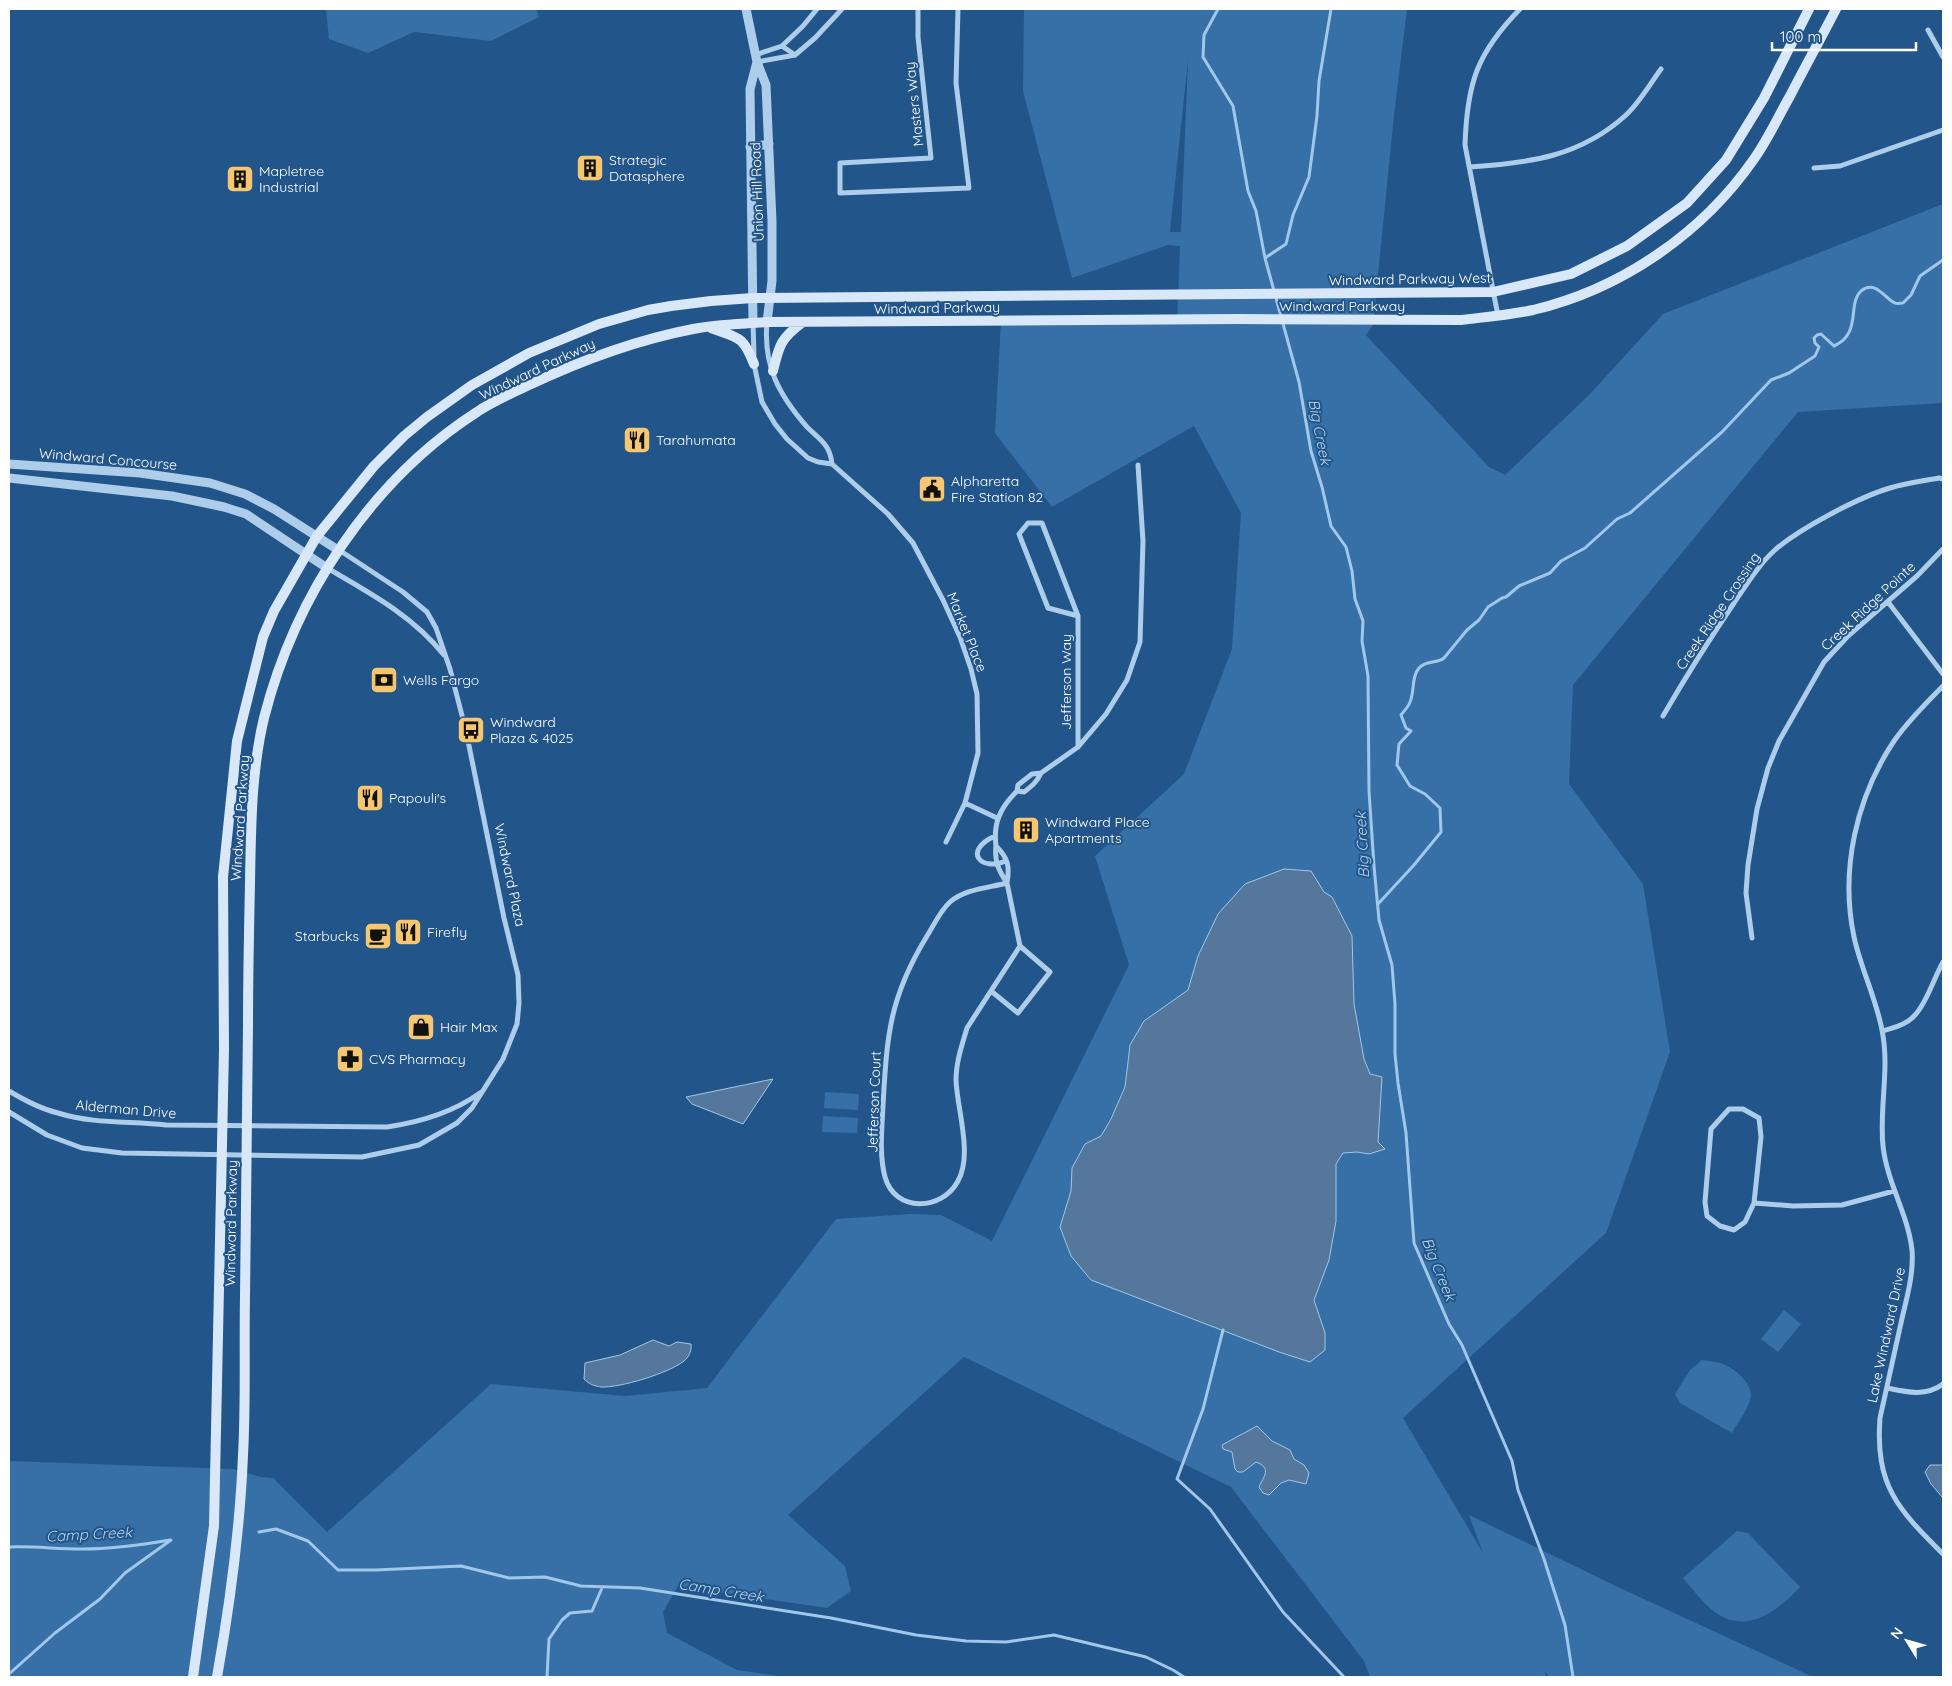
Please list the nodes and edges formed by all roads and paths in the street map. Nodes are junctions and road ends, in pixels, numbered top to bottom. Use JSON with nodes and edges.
{"nodes":[{"id":1,"x":746,"y":9,"type":"edge"},
{"id":2,"x":816,"y":9,"type":"edge"},
{"id":3,"x":842,"y":9,"type":"edge"},
{"id":4,"x":918,"y":9,"type":"edge"},
{"id":5,"x":958,"y":9,"type":"edge"},
{"id":6,"x":1520,"y":9,"type":"edge"},
{"id":7,"x":1809,"y":9,"type":"edge"},
{"id":8,"x":1836,"y":9,"type":"edge"},
{"id":9,"x":1928,"y":30,"type":"dead end"},
{"id":10,"x":782,"y":46,"type":"junction"},
{"id":11,"x":795,"y":55,"type":"junction"},
{"id":12,"x":1943,"y":56,"type":"edge"},
{"id":13,"x":756,"y":58,"type":"junction"},
{"id":14,"x":1661,"y":69,"type":"dead end"},
{"id":15,"x":1943,"y":130,"type":"edge"},
{"id":16,"x":770,"y":144,"type":"junction"},
{"id":17,"x":750,"y":147,"type":"junction"},
{"id":18,"x":1470,"y":168,"type":"junction"},
{"id":19,"x":1814,"y":168,"type":"dead end"},
{"id":20,"x":1493,"y":292,"type":"junction"},
{"id":21,"x":1241,"y":295,"type":"joint"},
{"id":22,"x":753,"y":298,"type":"junction"},
{"id":23,"x":770,"y":299,"type":"junction"},
{"id":24,"x":1498,"y":316,"type":"junction"},
{"id":25,"x":767,"y":322,"type":"junction"},
{"id":26,"x":803,"y":322,"type":"junction"},
{"id":27,"x":753,"y":323,"type":"junction"},
{"id":28,"x":708,"y":327,"type":"junction"},
{"id":29,"x":754,"y":364,"type":"junction"},
{"id":30,"x":772,"y":371,"type":"junction"},
{"id":31,"x":9,"y":464,"type":"edge"},
{"id":32,"x":832,"y":464,"type":"junction"},
{"id":33,"x":1138,"y":465,"type":"dead end"},
{"id":34,"x":9,"y":478,"type":"edge"},
{"id":35,"x":1943,"y":479,"type":"edge"},
{"id":36,"x":317,"y":536,"type":"junction"},
{"id":37,"x":1943,"y":549,"type":"edge"},
{"id":38,"x":338,"y":550,"type":"junction"},
{"id":39,"x":306,"y":555,"type":"junction"},
{"id":40,"x":327,"y":568,"type":"junction"},
{"id":41,"x":1888,"y":602,"type":"junction"},
{"id":42,"x":1078,"y":616,"type":"junction"},
{"id":43,"x":447,"y":660,"type":"junction"},
{"id":44,"x":1943,"y":674,"type":"edge"},
{"id":45,"x":1943,"y":686,"type":"edge"},
{"id":46,"x":1663,"y":716,"type":"dead end"},
{"id":47,"x":1078,"y":747,"type":"junction"},
{"id":48,"x":1042,"y":773,"type":"junction"},
{"id":49,"x":1026,"y":778,"type":"junction"},
{"id":50,"x":1032,"y":786,"type":"junction"},
{"id":51,"x":1017,"y":791,"type":"junction"},
{"id":52,"x":965,"y":803,"type":"junction"},
{"id":53,"x":996,"y":818,"type":"junction"},
{"id":54,"x":994,"y":836,"type":"junction"},
{"id":55,"x":946,"y":842,"type":"dead end"},
{"id":56,"x":996,"y":846,"type":"junction"},
{"id":57,"x":1006,"y":861,"type":"junction"},
{"id":58,"x":997,"y":865,"type":"junction"},
{"id":59,"x":1007,"y":882,"type":"junction"},
{"id":60,"x":1752,"y":938,"type":"dead end"},
{"id":61,"x":1020,"y":946,"type":"junction"},
{"id":62,"x":1943,"y":962,"type":"edge"},
{"id":63,"x":991,"y":991,"type":"junction"},
{"id":64,"x":1882,"y":1031,"type":"junction"},
{"id":65,"x":9,"y":1091,"type":"edge"},
{"id":66,"x":483,"y":1091,"type":"junction"},
{"id":67,"x":9,"y":1112,"type":"edge"},
{"id":68,"x":222,"y":1125,"type":"junction"},
{"id":69,"x":247,"y":1125,"type":"junction"},
{"id":70,"x":222,"y":1155,"type":"junction"},
{"id":71,"x":246,"y":1155,"type":"junction"},
{"id":72,"x":1894,"y":1191,"type":"junction"},
{"id":73,"x":1754,"y":1203,"type":"junction"},
{"id":74,"x":1943,"y":1384,"type":"edge"},
{"id":75,"x":1887,"y":1388,"type":"junction"},
{"id":76,"x":1943,"y":1554,"type":"edge"},
{"id":77,"x":193,"y":1677,"type":"edge"},
{"id":78,"x":217,"y":1677,"type":"edge"}],
"edges":[{"from":1,"to":13,"type":"street","name":"Union Hill Road"},
{"from":2,"to":10,"type":"street"},
{"from":3,"to":11,"type":"street"},
{"from":4,"to":5,"type":"street","name":"Masters Way"},
{"from":6,"to":18,"type":"street"},
{"from":7,"to":20,"type":"main road","name":"Windward Parkway West"},
{"from":8,"to":24,"type":"main road","name":"Windward Parkway"},
{"from":9,"to":12,"type":"street"},
{"from":10,"to":11,"type":"street"},
{"from":10,"to":13,"type":"street"},
{"from":11,"to":13,"type":"street"},
{"from":13,"to":16,"type":"street","name":"Union Hill Road"},
{"from":13,"to":17,"type":"street","name":"Union Hill Road"},
{"from":14,"to":18,"type":"street"},
{"from":15,"to":19,"type":"street"},
{"from":16,"to":17,"type":"street"},
{"from":16,"to":23,"type":"street","name":"Union Hill Road"},
{"from":17,"to":22,"type":"street","name":"Union Hill Road"},
{"from":18,"to":20,"type":"street"},
{"from":20,"to":21,"type":"main road","name":"Windward Parkway West"},
{"from":20,"to":24,"type":"street"},
{"from":21,"to":23,"type":"main road","name":"Windward Parkway"},
{"from":22,"to":23,"type":"main road","name":"Windward Parkway"},
{"from":22,"to":27,"type":"street","name":"Union Hill Road"},
{"from":22,"to":36,"type":"main road","name":"Windward Parkway"},
{"from":23,"to":25,"type":"street","name":"Union Hill Road"},
{"from":24,"to":26,"type":"main road","name":"Windward Parkway"},
{"from":25,"to":26,"type":"main road","name":"Windward Parkway"},
{"from":25,"to":27,"type":"main road","name":"Windward Parkway"},
{"from":25,"to":30,"type":"street","name":"Market Place"},
{"from":26,"to":30,"type":"main road"},
{"from":27,"to":28,"type":"main road","name":"Windward Parkway"},
{"from":27,"to":29,"type":"street","name":"Market Place"},
{"from":28,"to":29,"type":"main road"},
{"from":28,"to":38,"type":"main road","name":"Windward Parkway"},
{"from":29,"to":32,"type":"street","name":"Market Place"},
{"from":30,"to":32,"type":"street","name":"Market Place"},
{"from":31,"to":36,"type":"street","name":"Windward Concourse"},
{"from":32,"to":52,"type":"street","name":"Market Place"},
{"from":33,"to":47,"type":"street"},
{"from":34,"to":39,"type":"street","name":"Windward Concourse"},
{"from":35,"to":46,"type":"street","name":"Creek Ridge Crossing"},
{"from":36,"to":38,"type":"street","name":"Windward Concourse"},
{"from":36,"to":39,"type":"main road","name":"Windward Parkway"},
{"from":37,"to":41,"type":"street","name":"Creek Ridge Pointe"},
{"from":38,"to":40,"type":"main road","name":"Windward Parkway"},
{"from":38,"to":43,"type":"street","name":"Windward Plaza"},
{"from":39,"to":40,"type":"street","name":"Windward Plaza"},
{"from":39,"to":68,"type":"main road","name":"Windward Parkway"},
{"from":40,"to":43,"type":"street","name":"Windward Plaza"},
{"from":40,"to":69,"type":"main road","name":"Windward Parkway"},
{"from":41,"to":44,"type":"street"},
{"from":41,"to":60,"type":"street","name":"Creek Ridge Pointe"},
{"from":42,"to":42,"type":"street","name":"Jefferson Way"},
{"from":42,"to":47,"type":"street","name":"Jefferson Way"},
{"from":43,"to":66,"type":"street","name":"Windward Plaza"},
{"from":45,"to":64,"type":"street","name":"Lake Windward Drive"},
{"from":47,"to":48,"type":"street"},
{"from":48,"to":49,"type":"street"},
{"from":48,"to":50,"type":"street"},
{"from":49,"to":50,"type":"street"},
{"from":49,"to":51,"type":"street"},
{"from":50,"to":51,"type":"street"},
{"from":51,"to":53,"type":"street"},
{"from":52,"to":53,"type":"street"},
{"from":52,"to":55,"type":"street","name":"Market Place"},
{"from":53,"to":54,"type":"street"},
{"from":54,"to":56,"type":"street"},
{"from":54,"to":58,"type":"street"},
{"from":56,"to":57,"type":"street"},
{"from":56,"to":58,"type":"street"},
{"from":57,"to":58,"type":"street"},
{"from":57,"to":59,"type":"street"},
{"from":58,"to":59,"type":"street"},
{"from":59,"to":61,"type":"street"},
{"from":59,"to":63,"type":"street","name":"Jefferson Court"},
{"from":61,"to":63,"type":"street","name":"Jefferson Court"},
{"from":61,"to":63,"type":"street"},
{"from":62,"to":64,"type":"street"},
{"from":64,"to":72,"type":"street","name":"Lake Windward Drive"},
{"from":65,"to":68,"type":"street","name":"Alderman Drive"},
{"from":66,"to":69,"type":"street","name":"Windward Plaza"},
{"from":66,"to":71,"type":"street","name":"Windward Plaza"},
{"from":67,"to":70,"type":"street"},
{"from":68,"to":69,"type":"street","name":"Alderman Drive"},
{"from":68,"to":70,"type":"main road","name":"Windward Parkway"},
{"from":69,"to":71,"type":"main road","name":"Windward Parkway"},
{"from":70,"to":71,"type":"street","name":"Windward Plaza"},
{"from":70,"to":77,"type":"main road","name":"Windward Parkway"},
{"from":71,"to":78,"type":"main road","name":"Windward Parkway"},
{"from":72,"to":73,"type":"street"},
{"from":72,"to":75,"type":"street","name":"Lake Windward Drive"},
{"from":73,"to":73,"type":"street"},
{"from":74,"to":75,"type":"street"},
{"from":75,"to":76,"type":"street","name":"Lake Windward Drive"}]}
